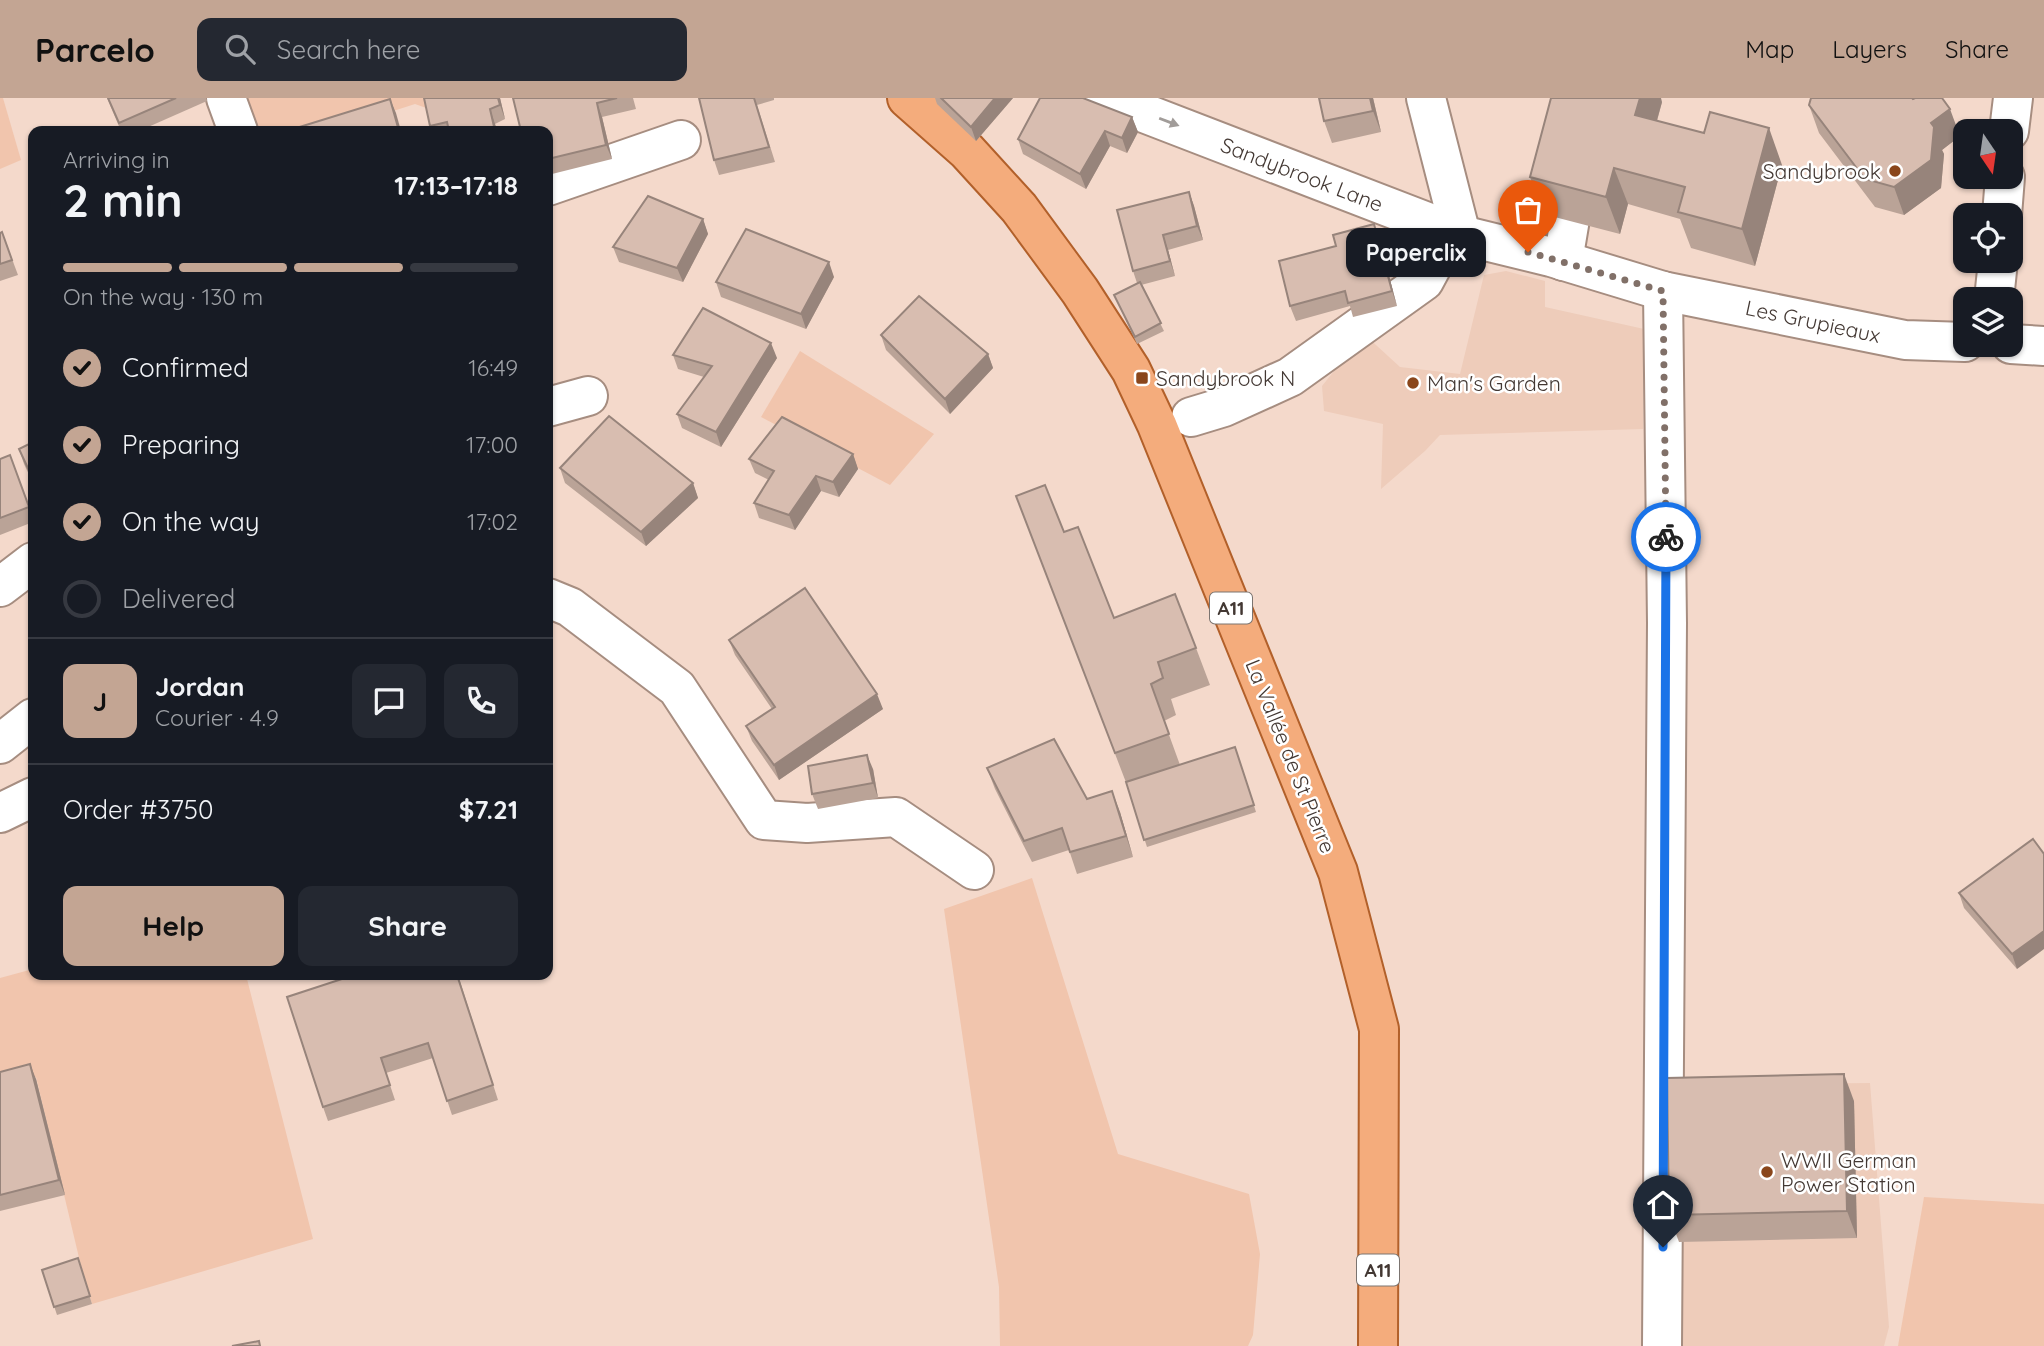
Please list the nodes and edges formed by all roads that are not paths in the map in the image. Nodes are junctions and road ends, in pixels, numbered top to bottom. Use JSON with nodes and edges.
{"nodes":[{"id":1,"x":226,"y":98,"type":"edge"},
{"id":2,"x":907,"y":98,"type":"edge"},
{"id":3,"x":1105,"y":98,"type":"edge"},
{"id":4,"x":1426,"y":98,"type":"edge"},
{"id":5,"x":1595,"y":98,"type":"edge"},
{"id":6,"x":2012,"y":98,"type":"edge"},
{"id":7,"x":2011,"y":119,"type":"edge"},
{"id":8,"x":236,"y":126,"type":"edge"},
{"id":9,"x":681,"y":140,"type":"dead end"},
{"id":10,"x":553,"y":184,"type":"edge"},
{"id":11,"x":1453,"y":232,"type":"junction"},
{"id":12,"x":1563,"y":261,"type":"junction"},
{"id":13,"x":1663,"y":291,"type":"junction"},
{"id":14,"x":1953,"y":342,"type":"edge"},
{"id":15,"x":2023,"y":345,"type":"edge"},
{"id":16,"x":2044,"y":346,"type":"edge"},
{"id":17,"x":588,"y":396,"type":"dead end"},
{"id":18,"x":553,"y":406,"type":"edge"},
{"id":19,"x":1191,"y":417,"type":"dead end"},
{"id":20,"x":28,"y":566,"type":"edge"},
{"id":21,"x":0,"y":587,"type":"edge"},
{"id":22,"x":553,"y":600,"type":"edge"},
{"id":23,"x":28,"y":722,"type":"edge"},
{"id":24,"x":0,"y":744,"type":"edge"},
{"id":25,"x":28,"y":799,"type":"edge"},
{"id":26,"x":0,"y":813,"type":"edge"},
{"id":27,"x":974,"y":870,"type":"dead end"},
{"id":28,"x":1378,"y":1346,"type":"edge"},
{"id":29,"x":1662,"y":1346,"type":"edge"}],
"edges":[{"from":1,"to":8,"type":"street"},
{"from":2,"to":28,"type":"main road","name":"La Vallée de St Pierre","number":"A11"},
{"from":3,"to":11,"type":"street","name":"Sandybrook Lane","one_way":true},
{"from":4,"to":11,"type":"street"},
{"from":5,"to":12,"type":"street"},
{"from":6,"to":7,"type":"street"},
{"from":9,"to":10,"type":"street"},
{"from":11,"to":12,"type":"street","name":"Sandybrook Lane"},
{"from":11,"to":19,"type":"street"},
{"from":12,"to":13,"type":"street","name":"Sandybrook Lane"},
{"from":13,"to":14,"type":"street","name":"Les Grupieaux"},
{"from":13,"to":29,"type":"street"},
{"from":15,"to":16,"type":"street"},
{"from":17,"to":18,"type":"street"},
{"from":20,"to":21,"type":"street"},
{"from":22,"to":27,"type":"street"},
{"from":23,"to":24,"type":"street"},
{"from":25,"to":26,"type":"street"}]}
